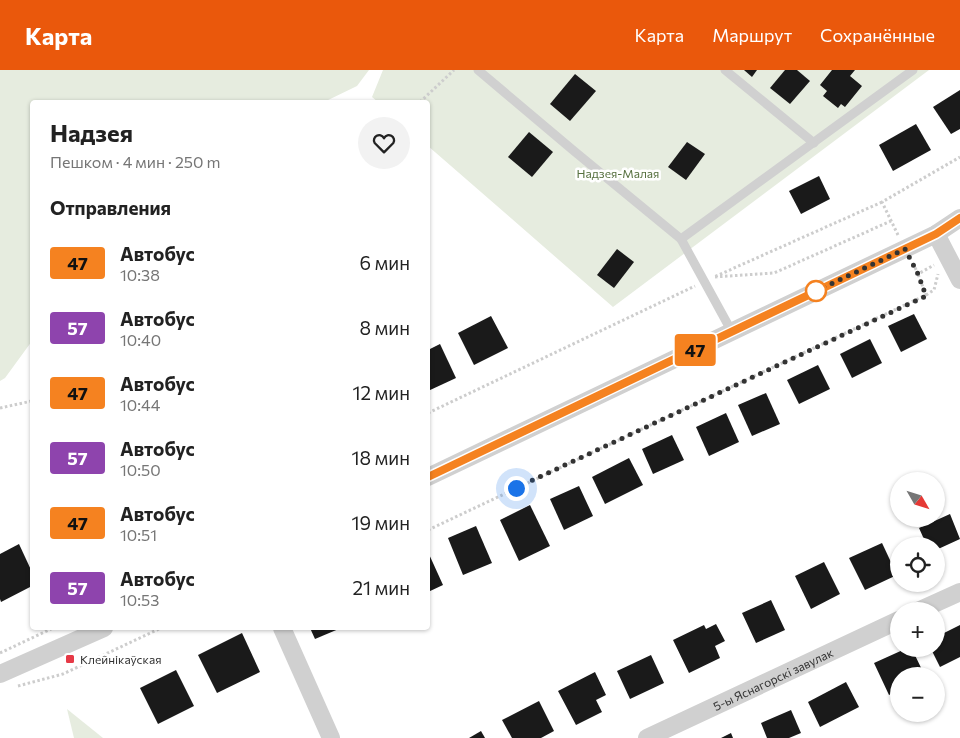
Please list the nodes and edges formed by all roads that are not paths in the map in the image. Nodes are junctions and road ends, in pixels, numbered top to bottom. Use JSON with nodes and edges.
{"nodes":[{"id":1,"x":478,"y":70,"type":"edge"},
{"id":2,"x":726,"y":70,"type":"edge"},
{"id":3,"x":913,"y":70,"type":"edge"},
{"id":4,"x":814,"y":143,"type":"junction"},
{"id":5,"x":960,"y":218,"type":"edge"},
{"id":6,"x":936,"y":234,"type":"junction"},
{"id":7,"x":681,"y":238,"type":"junction"},
{"id":8,"x":960,"y":280,"type":"edge"},
{"id":9,"x":732,"y":332,"type":"junction"},
{"id":10,"x":430,"y":476,"type":"edge"},
{"id":11,"x":960,"y":592,"type":"edge"},
{"id":12,"x":938,"y":602,"type":"edge"},
{"id":13,"x":890,"y":624,"type":"edge"},
{"id":14,"x":100,"y":630,"type":"edge"},
{"id":15,"x":283,"y":630,"type":"edge"},
{"id":16,"x":4,"y":681,"type":"edge"},
{"id":17,"x":331,"y":738,"type":"edge"},
{"id":18,"x":647,"y":738,"type":"edge"}],
"edges":[{"from":1,"to":7,"type":"lane"},
{"from":2,"to":4,"type":"lane"},
{"from":3,"to":4,"type":"lane"},
{"from":4,"to":7,"type":"lane"},
{"from":5,"to":6,"type":"street"},
{"from":6,"to":8,"type":"street"},
{"from":6,"to":9,"type":"street"},
{"from":7,"to":9,"type":"lane"},
{"from":9,"to":10,"type":"street"},
{"from":11,"to":12,"type":"street"},
{"from":13,"to":18,"type":"street","name":"5-ы Яснагорскі завулак"},
{"from":14,"to":16,"type":"street"},
{"from":15,"to":17,"type":"street"}]}
